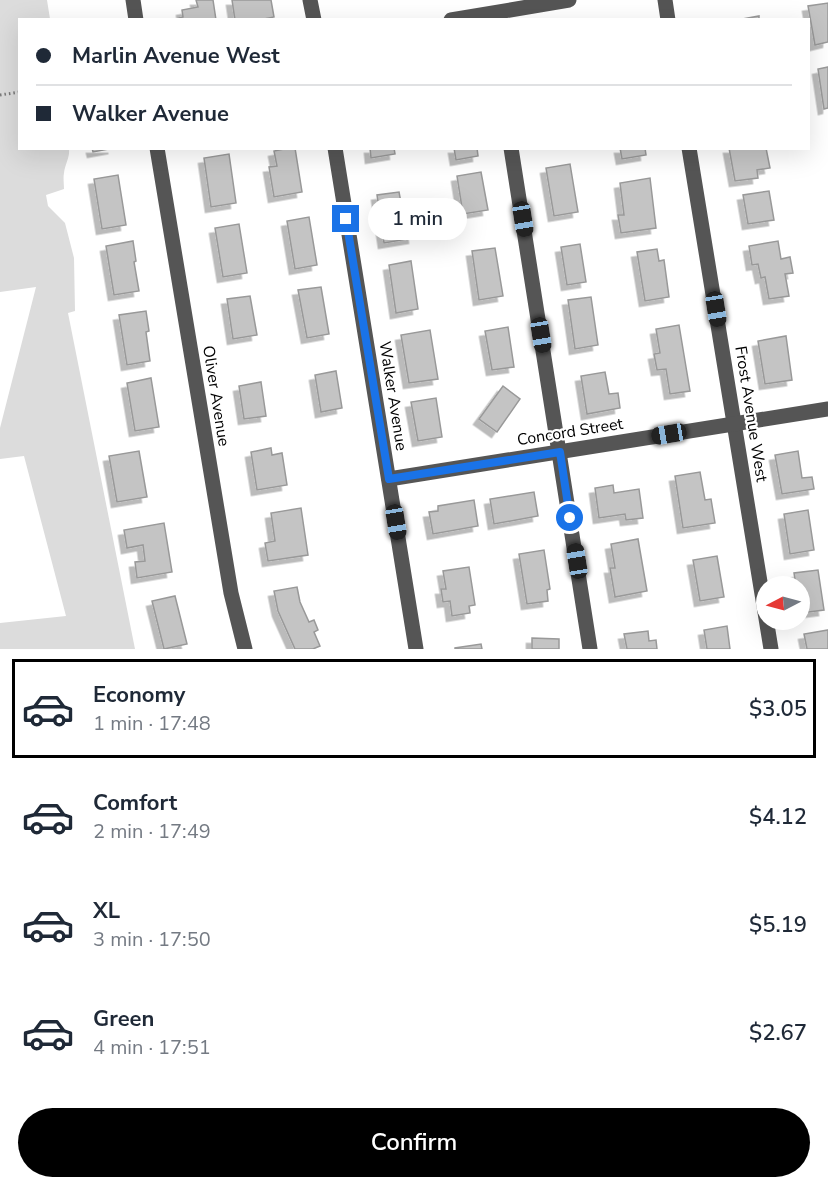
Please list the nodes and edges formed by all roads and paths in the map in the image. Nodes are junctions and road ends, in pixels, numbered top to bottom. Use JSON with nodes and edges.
{"nodes":[{"id":1,"x":133,"y":0,"type":"edge"},
{"id":2,"x":310,"y":0,"type":"edge"},
{"id":3,"x":569,"y":0,"type":"edge"},
{"id":4,"x":664,"y":0,"type":"edge"},
{"id":5,"x":490,"y":11,"type":"edge"},
{"id":6,"x":136,"y":18,"type":"edge"},
{"id":7,"x":314,"y":18,"type":"edge"},
{"id":8,"x":460,"y":18,"type":"edge"},
{"id":9,"x":668,"y":18,"type":"edge"},
{"id":10,"x":18,"y":92,"type":"edge"},
{"id":11,"x":0,"y":95,"type":"edge"},
{"id":12,"x":157,"y":150,"type":"edge"},
{"id":13,"x":335,"y":150,"type":"edge"},
{"id":14,"x":511,"y":150,"type":"edge"},
{"id":15,"x":689,"y":150,"type":"edge"},
{"id":16,"x":828,"y":409,"type":"edge"},
{"id":17,"x":734,"y":423,"type":"junction"},
{"id":18,"x":560,"y":452,"type":"junction"},
{"id":19,"x":389,"y":479,"type":"junction"},
{"id":20,"x":245,"y":649,"type":"edge"},
{"id":21,"x":416,"y":649,"type":"edge"},
{"id":22,"x":590,"y":649,"type":"edge"},
{"id":23,"x":771,"y":649,"type":"edge"}],
"edges":[{"from":1,"to":6,"type":"street"},
{"from":2,"to":7,"type":"street"},
{"from":3,"to":5,"type":"street"},
{"from":4,"to":9,"type":"street"},
{"from":5,"to":8,"type":"street"},
{"from":10,"to":11,"type":"path"},
{"from":12,"to":20,"type":"street","name":"Oliver Avenue"},
{"from":13,"to":19,"type":"street","name":"Walker Avenue"},
{"from":14,"to":18,"type":"street"},
{"from":15,"to":17,"type":"street","name":"Frost Avenue West"},
{"from":16,"to":17,"type":"street","name":"Concord Street"},
{"from":17,"to":18,"type":"street","name":"Concord Street"},
{"from":17,"to":23,"type":"street","name":"Frost Avenue West"},
{"from":18,"to":19,"type":"street","name":"Concord Street"},
{"from":18,"to":22,"type":"street"},
{"from":19,"to":21,"type":"street","name":"Walker Avenue"}]}
